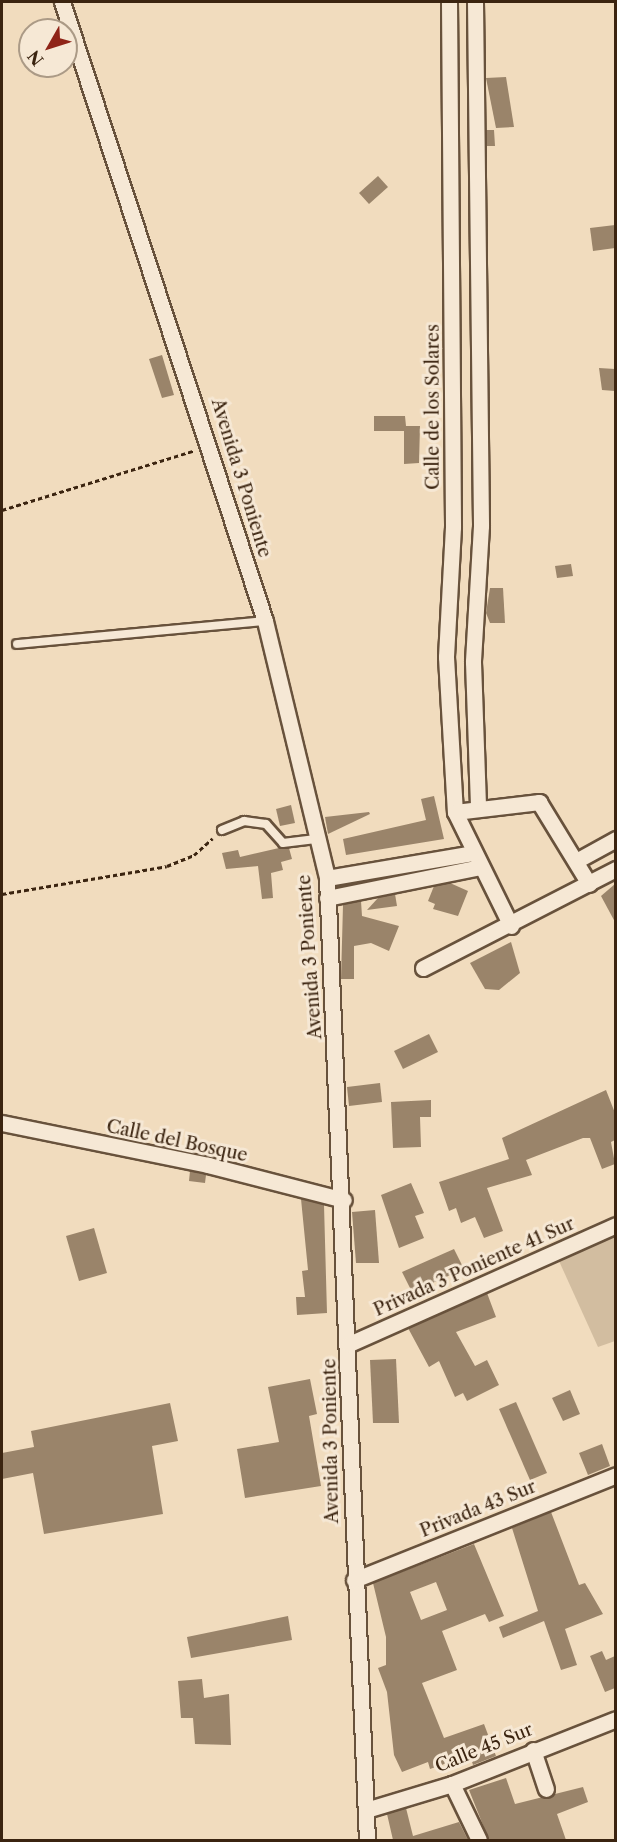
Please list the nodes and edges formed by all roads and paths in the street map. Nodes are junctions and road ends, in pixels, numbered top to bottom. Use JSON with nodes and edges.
{"nodes":[{"id":1,"x":62,"y":2,"type":"edge"},
{"id":2,"x":449,"y":2,"type":"edge"},
{"id":3,"x":475,"y":2,"type":"edge"},
{"id":4,"x":450,"y":100,"type":"junction"},
{"id":5,"x":475,"y":102,"type":"junction"},
{"id":6,"x":210,"y":441,"type":"junction"},
{"id":7,"x":2,"y":510,"type":"edge"},
{"id":8,"x":481,"y":526,"type":"junction"},
{"id":9,"x":453,"y":528,"type":"junction"},
{"id":10,"x":265,"y":621,"type":"junction"},
{"id":11,"x":17,"y":644,"type":"dead end"},
{"id":12,"x":478,"y":807,"type":"junction"},
{"id":13,"x":455,"y":812,"type":"junction"},
{"id":14,"x":222,"y":830,"type":"joint"},
{"id":15,"x":318,"y":839,"type":"junction"},
{"id":16,"x":615,"y":839,"type":"edge"},
{"id":17,"x":477,"y":860,"type":"junction"},
{"id":18,"x":576,"y":861,"type":"junction"},
{"id":19,"x":615,"y":869,"type":"edge"},
{"id":20,"x":327,"y":878,"type":"junction"},
{"id":21,"x":589,"y":884,"type":"junction"},
{"id":22,"x":2,"y":894,"type":"edge"},
{"id":23,"x":327,"y":898,"type":"junction"},
{"id":24,"x":511,"y":926,"type":"junction"},
{"id":25,"x":423,"y":968,"type":"dead end"},
{"id":26,"x":2,"y":1123,"type":"edge"},
{"id":27,"x":344,"y":1200,"type":"junction"},
{"id":28,"x":615,"y":1225,"type":"edge"},
{"id":29,"x":348,"y":1344,"type":"junction"},
{"id":30,"x":615,"y":1474,"type":"edge"},
{"id":31,"x":354,"y":1580,"type":"junction"},
{"id":32,"x":615,"y":1719,"type":"edge"},
{"id":33,"x":533,"y":1750,"type":"junction"},
{"id":34,"x":452,"y":1784,"type":"junction"},
{"id":35,"x":546,"y":1789,"type":"dead end"},
{"id":36,"x":366,"y":1810,"type":"junction"},
{"id":37,"x":367,"y":1840,"type":"edge"},
{"id":38,"x":479,"y":1840,"type":"edge"}],
"edges":[{"from":1,"to":6,"type":"street","name":"Avenida 3 Poniente"},
{"from":2,"to":4,"type":"street","name":"Calle de los Solares"},
{"from":3,"to":5,"type":"street"},
{"from":4,"to":5,"type":"street"},
{"from":4,"to":9,"type":"street","name":"Calle de los Solares"},
{"from":5,"to":8,"type":"street"},
{"from":6,"to":7,"type":"path"},
{"from":6,"to":10,"type":"street","name":"Avenida 3 Poniente"},
{"from":8,"to":9,"type":"street"},
{"from":8,"to":12,"type":"street"},
{"from":9,"to":13,"type":"street","name":"Calle de los Solares"},
{"from":10,"to":11,"type":"lane"},
{"from":10,"to":15,"type":"street","name":"Avenida 3 Poniente"},
{"from":12,"to":13,"type":"street"},
{"from":12,"to":18,"type":"street"},
{"from":13,"to":17,"type":"street","name":"Calle de los Solares"},
{"from":14,"to":15,"type":"lane"},
{"from":14,"to":22,"type":"path"},
{"from":15,"to":20,"type":"street","name":"Avenida 3 Poniente"},
{"from":16,"to":18,"type":"street"},
{"from":17,"to":20,"type":"street"},
{"from":17,"to":23,"type":"street"},
{"from":17,"to":24,"type":"street","name":"Calle de los Solares"},
{"from":18,"to":21,"type":"street"},
{"from":19,"to":21,"type":"street"},
{"from":20,"to":23,"type":"street","name":"Avenida 3 Poniente"},
{"from":21,"to":24,"type":"street"},
{"from":23,"to":27,"type":"street","name":"Avenida 3 Poniente"},
{"from":24,"to":25,"type":"street"},
{"from":26,"to":27,"type":"street","name":"Calle del Bosque"},
{"from":27,"to":29,"type":"street","name":"Avenida 3 Poniente"},
{"from":28,"to":29,"type":"street","name":"Privada 3 Poniente 41 Sur"},
{"from":29,"to":31,"type":"street","name":"Avenida 3 Poniente"},
{"from":30,"to":31,"type":"street","name":"Privada 43 Sur"},
{"from":31,"to":36,"type":"street","name":"Avenida 3 Poniente"},
{"from":32,"to":33,"type":"street","name":"Calle 45 Sur"},
{"from":33,"to":34,"type":"street","name":"Calle 45 Sur"},
{"from":33,"to":35,"type":"street"},
{"from":34,"to":36,"type":"street","name":"Calle 45 Sur"},
{"from":34,"to":38,"type":"street"},
{"from":36,"to":37,"type":"street","name":"Avenida 3 Poniente"}]}
